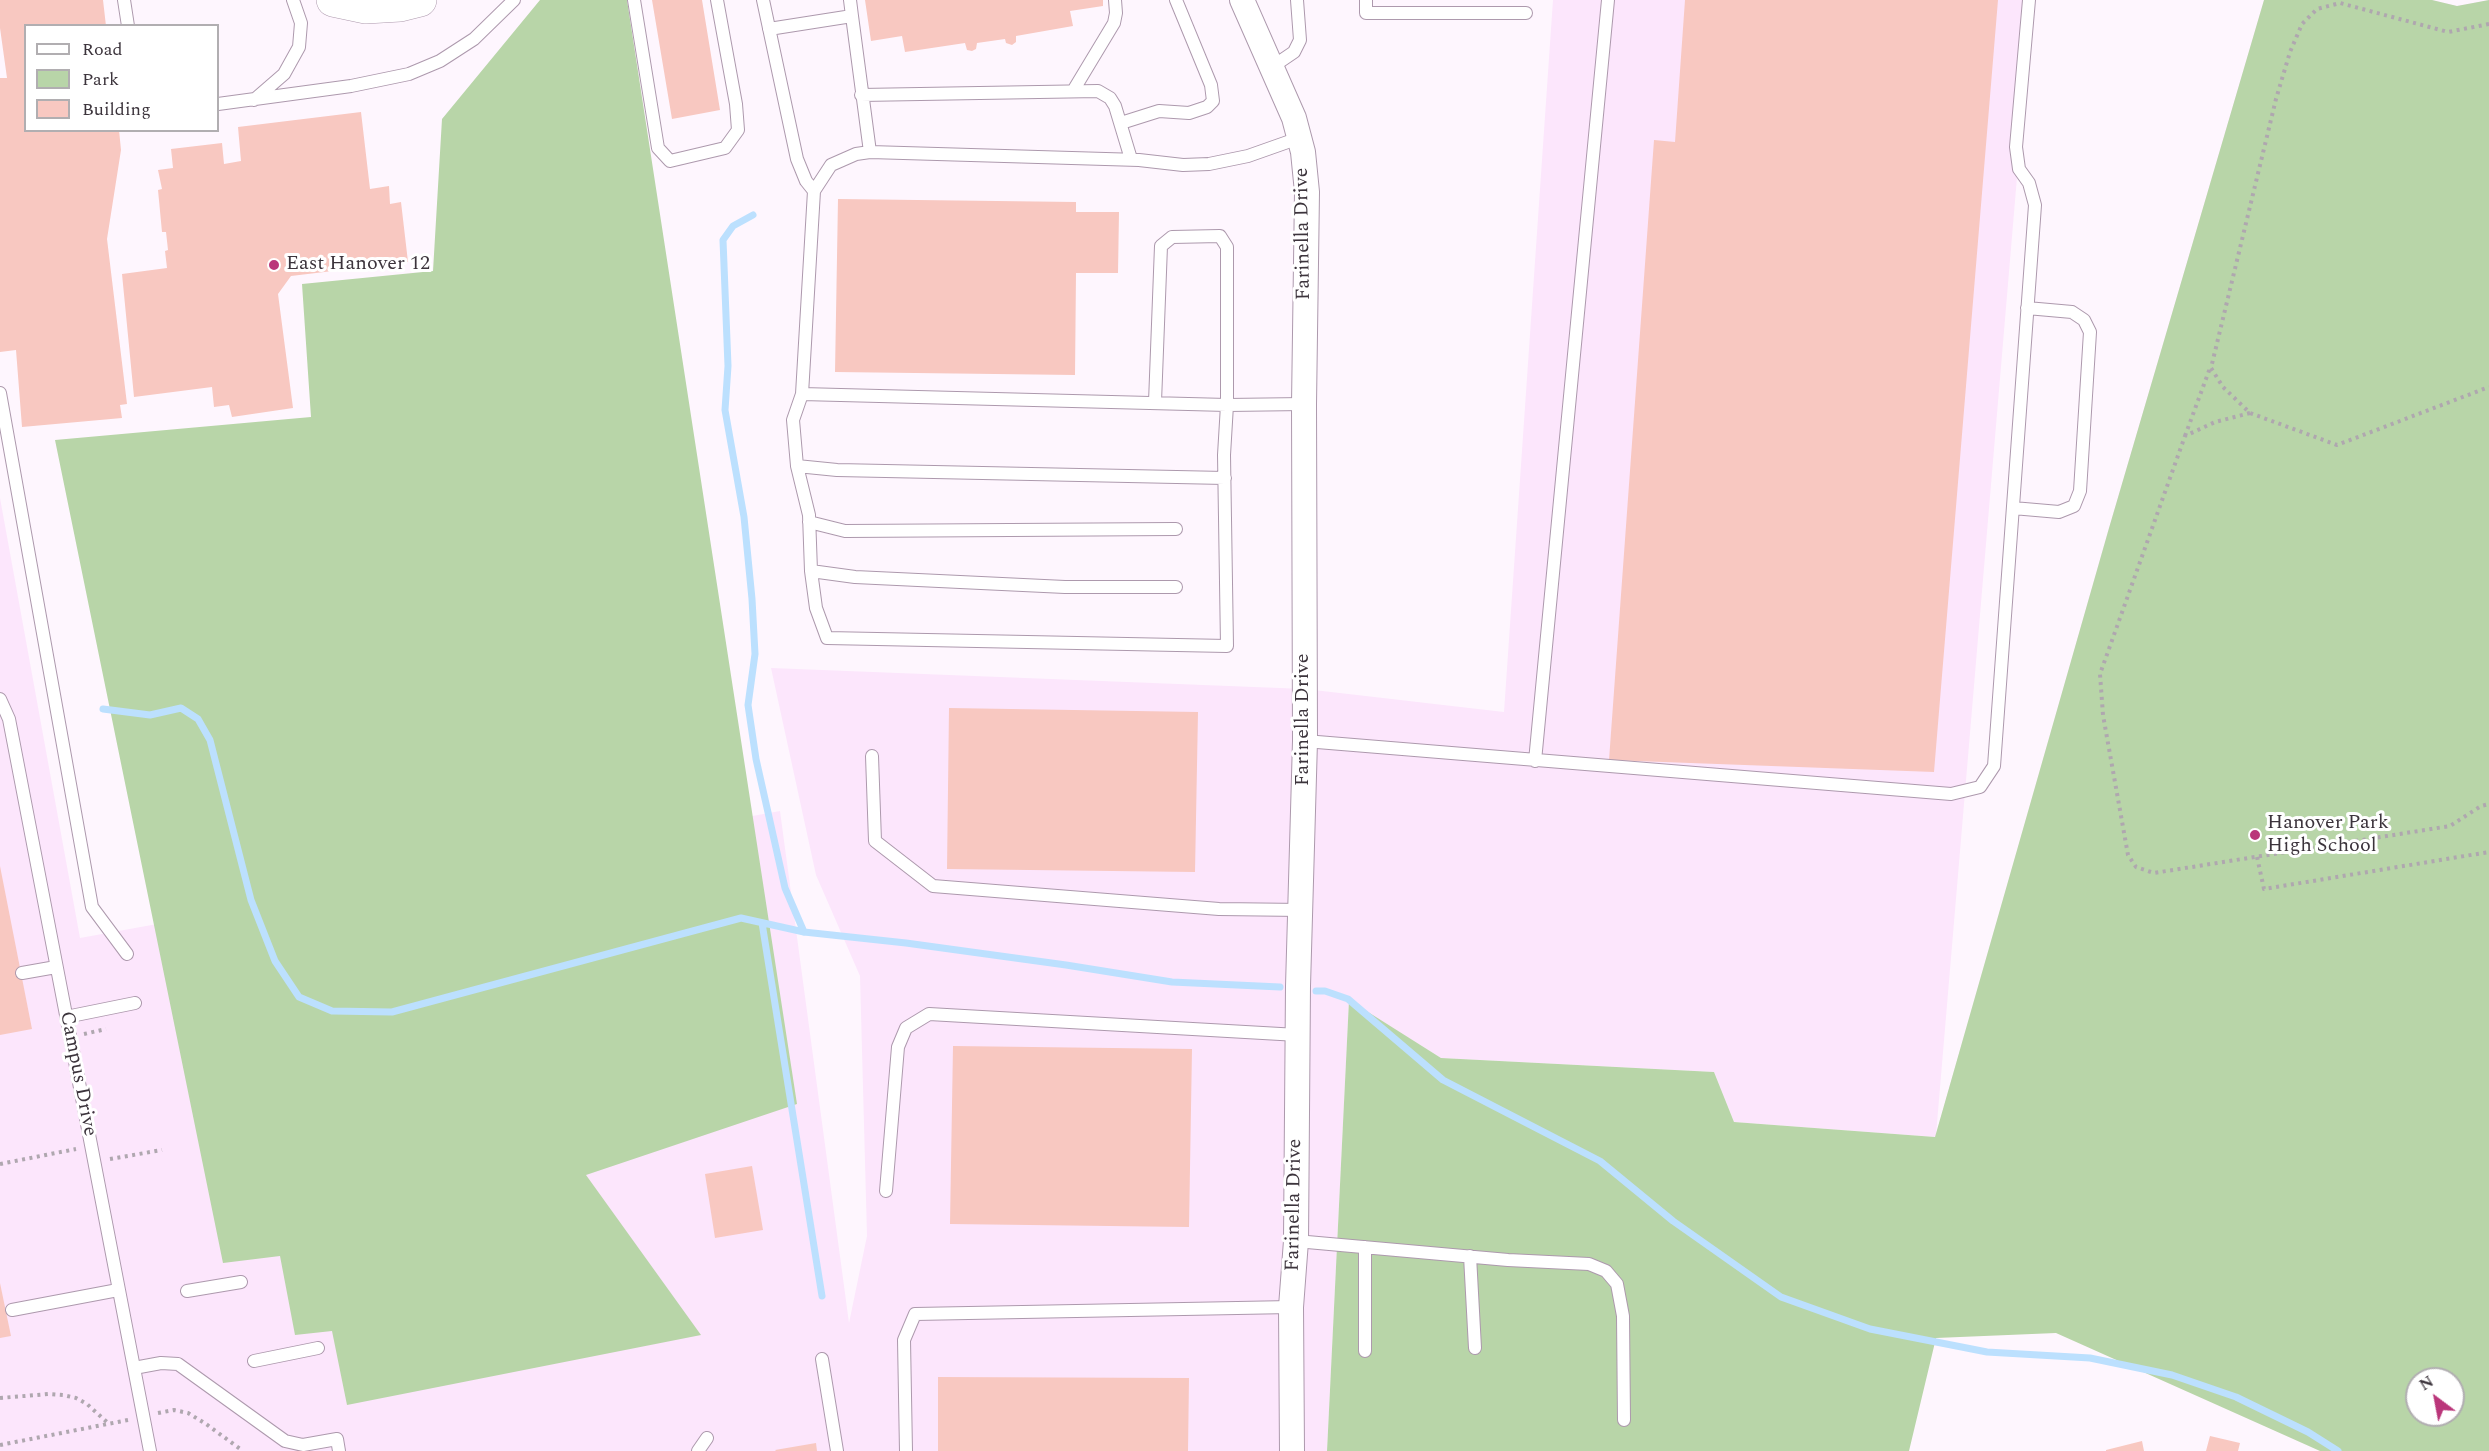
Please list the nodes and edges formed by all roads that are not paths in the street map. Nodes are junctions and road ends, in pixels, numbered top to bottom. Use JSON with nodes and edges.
{"nodes":[{"id":1,"x":124,"y":0,"type":"edge"},
{"id":2,"x":293,"y":0,"type":"edge"},
{"id":3,"x":333,"y":0,"type":"edge"},
{"id":4,"x":420,"y":0,"type":"edge"},
{"id":5,"x":514,"y":0,"type":"edge"},
{"id":6,"x":634,"y":0,"type":"edge"},
{"id":7,"x":717,"y":0,"type":"edge"},
{"id":8,"x":763,"y":0,"type":"edge"},
{"id":9,"x":849,"y":0,"type":"edge"},
{"id":10,"x":1115,"y":0,"type":"edge"},
{"id":11,"x":1176,"y":0,"type":"edge"},
{"id":12,"x":1242,"y":0,"type":"edge"},
{"id":13,"x":1297,"y":0,"type":"edge"},
{"id":14,"x":1366,"y":0,"type":"edge"},
{"id":15,"x":1608,"y":0,"type":"edge"},
{"id":16,"x":2028,"y":0,"type":"edge"},
{"id":17,"x":1526,"y":13,"type":"dead end"},
{"id":18,"x":852,"y":16,"type":"junction"},
{"id":19,"x":128,"y":24,"type":"edge"},
{"id":20,"x":769,"y":29,"type":"junction"},
{"id":21,"x":1272,"y":68,"type":"junction"},
{"id":22,"x":1073,"y":91,"type":"junction"},
{"id":23,"x":861,"y":95,"type":"junction"},
{"id":24,"x":254,"y":100,"type":"junction"},
{"id":25,"x":219,"y":104,"type":"edge"},
{"id":26,"x":1121,"y":123,"type":"junction"},
{"id":27,"x":1299,"y":138,"type":"junction"},
{"id":28,"x":870,"y":152,"type":"junction"},
{"id":29,"x":1131,"y":159,"type":"junction"},
{"id":30,"x":814,"y":191,"type":"junction"},
{"id":31,"x":2027,"y":308,"type":"junction"},
{"id":32,"x":0,"y":393,"type":"edge"},
{"id":33,"x":802,"y":394,"type":"junction"},
{"id":34,"x":1155,"y":402,"type":"junction"},
{"id":35,"x":1304,"y":404,"type":"junction"},
{"id":36,"x":1227,"y":405,"type":"junction"},
{"id":37,"x":796,"y":466,"type":"junction"},
{"id":38,"x":1225,"y":478,"type":"junction"},
{"id":39,"x":2013,"y":508,"type":"junction"},
{"id":40,"x":809,"y":522,"type":"junction"},
{"id":41,"x":1176,"y":529,"type":"dead end"},
{"id":42,"x":811,"y":571,"type":"junction"},
{"id":43,"x":1176,"y":587,"type":"dead end"},
{"id":44,"x":0,"y":699,"type":"edge"},
{"id":45,"x":1305,"y":741,"type":"junction"},
{"id":46,"x":873,"y":756,"type":"dead end"},
{"id":47,"x":1535,"y":761,"type":"junction"},
{"id":48,"x":1302,"y":910,"type":"junction"},
{"id":49,"x":127,"y":954,"type":"dead end"},
{"id":50,"x":56,"y":967,"type":"junction"},
{"id":51,"x":22,"y":973,"type":"dead end"},
{"id":52,"x":135,"y":1003,"type":"dead end"},
{"id":53,"x":66,"y":1017,"type":"junction"},
{"id":54,"x":1298,"y":1035,"type":"junction"},
{"id":55,"x":886,"y":1191,"type":"dead end"},
{"id":56,"x":1296,"y":1241,"type":"junction"},
{"id":57,"x":1365,"y":1247,"type":"junction"},
{"id":58,"x":1470,"y":1257,"type":"junction"},
{"id":59,"x":241,"y":1282,"type":"dead end"},
{"id":60,"x":118,"y":1290,"type":"junction"},
{"id":61,"x":188,"y":1291,"type":"dead end"},
{"id":62,"x":1292,"y":1307,"type":"junction"},
{"id":63,"x":12,"y":1310,"type":"dead end"},
{"id":64,"x":318,"y":1348,"type":"dead end"},
{"id":65,"x":1475,"y":1348,"type":"dead end"},
{"id":66,"x":1365,"y":1351,"type":"dead end"},
{"id":67,"x":822,"y":1359,"type":"dead end"},
{"id":68,"x":254,"y":1361,"type":"dead end"},
{"id":69,"x":134,"y":1368,"type":"junction"},
{"id":70,"x":1624,"y":1420,"type":"dead end"},
{"id":71,"x":707,"y":1438,"type":"dead end"},
{"id":72,"x":150,"y":1451,"type":"edge"},
{"id":73,"x":339,"y":1451,"type":"edge"},
{"id":74,"x":698,"y":1451,"type":"edge"},
{"id":75,"x":837,"y":1451,"type":"edge"},
{"id":76,"x":906,"y":1451,"type":"edge"},
{"id":77,"x":1292,"y":1451,"type":"edge"}],
"edges":[{"from":1,"to":19,"type":"lane"},
{"from":2,"to":24,"type":"lane"},
{"from":3,"to":4,"type":"main road"},
{"from":5,"to":24,"type":"lane"},
{"from":6,"to":7,"type":"lane"},
{"from":8,"to":20,"type":"lane"},
{"from":9,"to":18,"type":"lane"},
{"from":10,"to":22,"type":"lane"},
{"from":11,"to":26,"type":"lane"},
{"from":12,"to":21,"type":"street","name":"Farinella Drive"},
{"from":13,"to":21,"type":"lane"},
{"from":14,"to":17,"type":"lane"},
{"from":15,"to":47,"type":"lane"},
{"from":16,"to":31,"type":"lane"},
{"from":18,"to":20,"type":"lane"},
{"from":18,"to":23,"type":"lane"},
{"from":20,"to":30,"type":"lane"},
{"from":21,"to":27,"type":"street","name":"Farinella Drive"},
{"from":22,"to":23,"type":"lane"},
{"from":22,"to":26,"type":"lane"},
{"from":23,"to":28,"type":"lane"},
{"from":24,"to":25,"type":"lane"},
{"from":26,"to":29,"type":"lane"},
{"from":27,"to":29,"type":"lane"},
{"from":27,"to":35,"type":"street","name":"Farinella Drive"},
{"from":28,"to":29,"type":"lane"},
{"from":28,"to":30,"type":"lane"},
{"from":30,"to":33,"type":"lane"},
{"from":31,"to":39,"type":"lane"},
{"from":31,"to":39,"type":"lane"},
{"from":32,"to":49,"type":"lane"},
{"from":33,"to":34,"type":"lane"},
{"from":33,"to":37,"type":"lane"},
{"from":34,"to":36,"type":"lane"},
{"from":34,"to":36,"type":"lane"},
{"from":35,"to":36,"type":"lane"},
{"from":35,"to":45,"type":"street","name":"Farinella Drive"},
{"from":36,"to":38,"type":"lane"},
{"from":37,"to":38,"type":"lane"},
{"from":37,"to":40,"type":"lane"},
{"from":38,"to":42,"type":"lane"},
{"from":39,"to":47,"type":"lane"},
{"from":40,"to":41,"type":"lane"},
{"from":40,"to":42,"type":"lane"},
{"from":42,"to":43,"type":"lane"},
{"from":44,"to":50,"type":"lane","name":"Campus Drive"},
{"from":45,"to":47,"type":"lane"},
{"from":45,"to":48,"type":"street","name":"Farinella Drive"},
{"from":46,"to":48,"type":"lane"},
{"from":48,"to":54,"type":"street","name":"Farinella Drive"},
{"from":50,"to":51,"type":"lane"},
{"from":50,"to":53,"type":"lane","name":"Campus Drive"},
{"from":52,"to":53,"type":"lane"},
{"from":53,"to":60,"type":"lane","name":"Campus Drive"},
{"from":54,"to":55,"type":"lane"},
{"from":54,"to":56,"type":"street","name":"Farinella Drive"},
{"from":56,"to":57,"type":"lane"},
{"from":56,"to":62,"type":"street","name":"Farinella Drive"},
{"from":57,"to":58,"type":"lane"},
{"from":57,"to":66,"type":"lane"},
{"from":58,"to":65,"type":"lane"},
{"from":58,"to":70,"type":"lane"},
{"from":59,"to":61,"type":"lane"},
{"from":60,"to":63,"type":"lane"},
{"from":60,"to":69,"type":"lane","name":"Campus Drive"},
{"from":62,"to":76,"type":"lane"},
{"from":62,"to":77,"type":"street","name":"Farinella Drive"},
{"from":64,"to":68,"type":"lane"},
{"from":67,"to":75,"type":"lane"},
{"from":69,"to":72,"type":"lane","name":"Campus Drive"},
{"from":69,"to":73,"type":"lane"},
{"from":71,"to":74,"type":"lane"}]}
